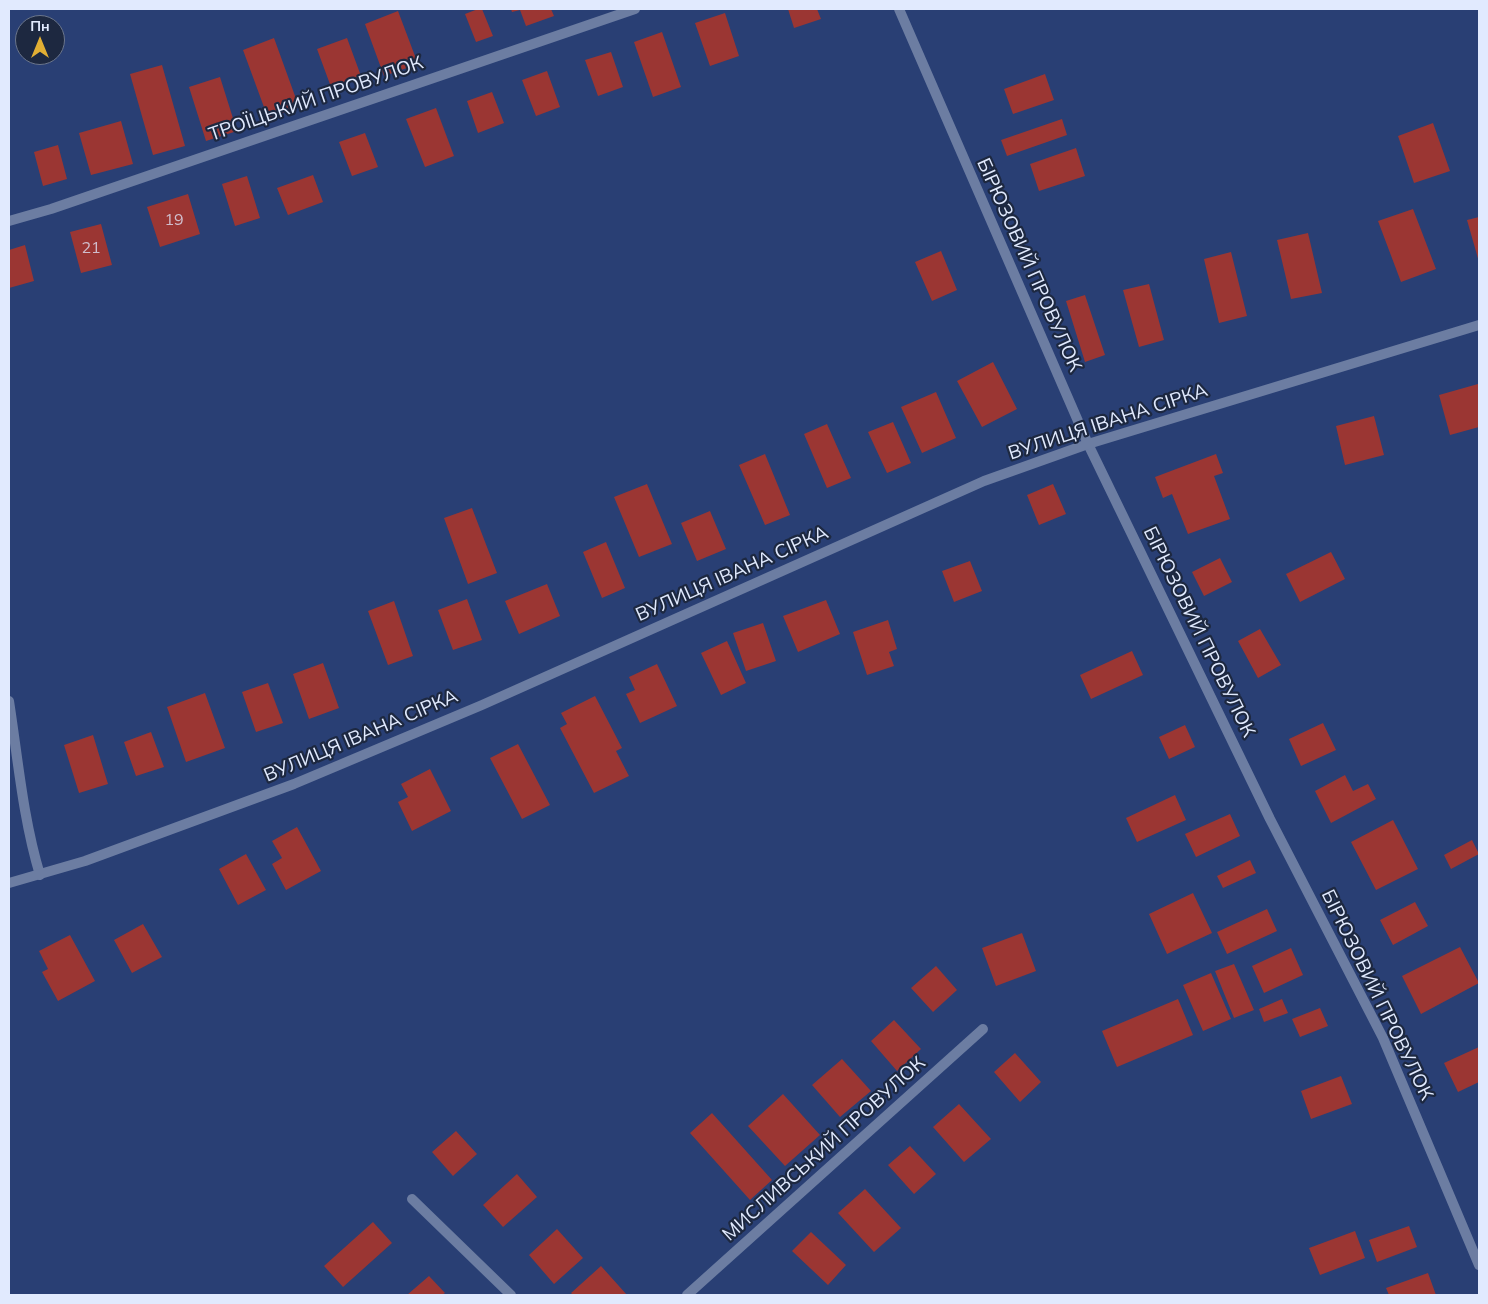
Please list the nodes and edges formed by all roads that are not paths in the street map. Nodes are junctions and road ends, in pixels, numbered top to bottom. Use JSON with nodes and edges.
{"nodes":[{"id":1,"x":635,"y":9,"type":"edge"},
{"id":2,"x":899,"y":9,"type":"edge"},
{"id":3,"x":9,"y":221,"type":"edge"},
{"id":4,"x":1479,"y":325,"type":"edge"},
{"id":5,"x":1088,"y":444,"type":"junction"},
{"id":6,"x":9,"y":701,"type":"edge"},
{"id":7,"x":40,"y":875,"type":"junction"},
{"id":8,"x":9,"y":883,"type":"edge"},
{"id":9,"x":983,"y":1029,"type":"dead end"},
{"id":10,"x":412,"y":1199,"type":"dead end"},
{"id":11,"x":1479,"y":1264,"type":"edge"},
{"id":12,"x":510,"y":1295,"type":"edge"},
{"id":13,"x":687,"y":1295,"type":"edge"}],
"edges":[{"from":1,"to":3,"type":"street","name":"ТРОЇЦЬКИЙ ПРОВУЛОК"},
{"from":2,"to":5,"type":"street","name":"БІРЮЗОВИЙ ПРОВУЛОК"},
{"from":4,"to":5,"type":"street","name":"ВУЛИЦЯ ІВАНА СІРКА"},
{"from":5,"to":7,"type":"street","name":"ВУЛИЦЯ ІВАНА СІРКА"},
{"from":5,"to":11,"type":"street","name":"БІРЮЗОВИЙ ПРОВУЛОК"},
{"from":6,"to":7,"type":"street"},
{"from":7,"to":8,"type":"street","name":"ВУЛИЦЯ ІВАНА СІРКА"},
{"from":9,"to":13,"type":"street","name":"МИСЛИВСЬКИЙ ПРОВУЛОК"},
{"from":10,"to":12,"type":"street"}]}
